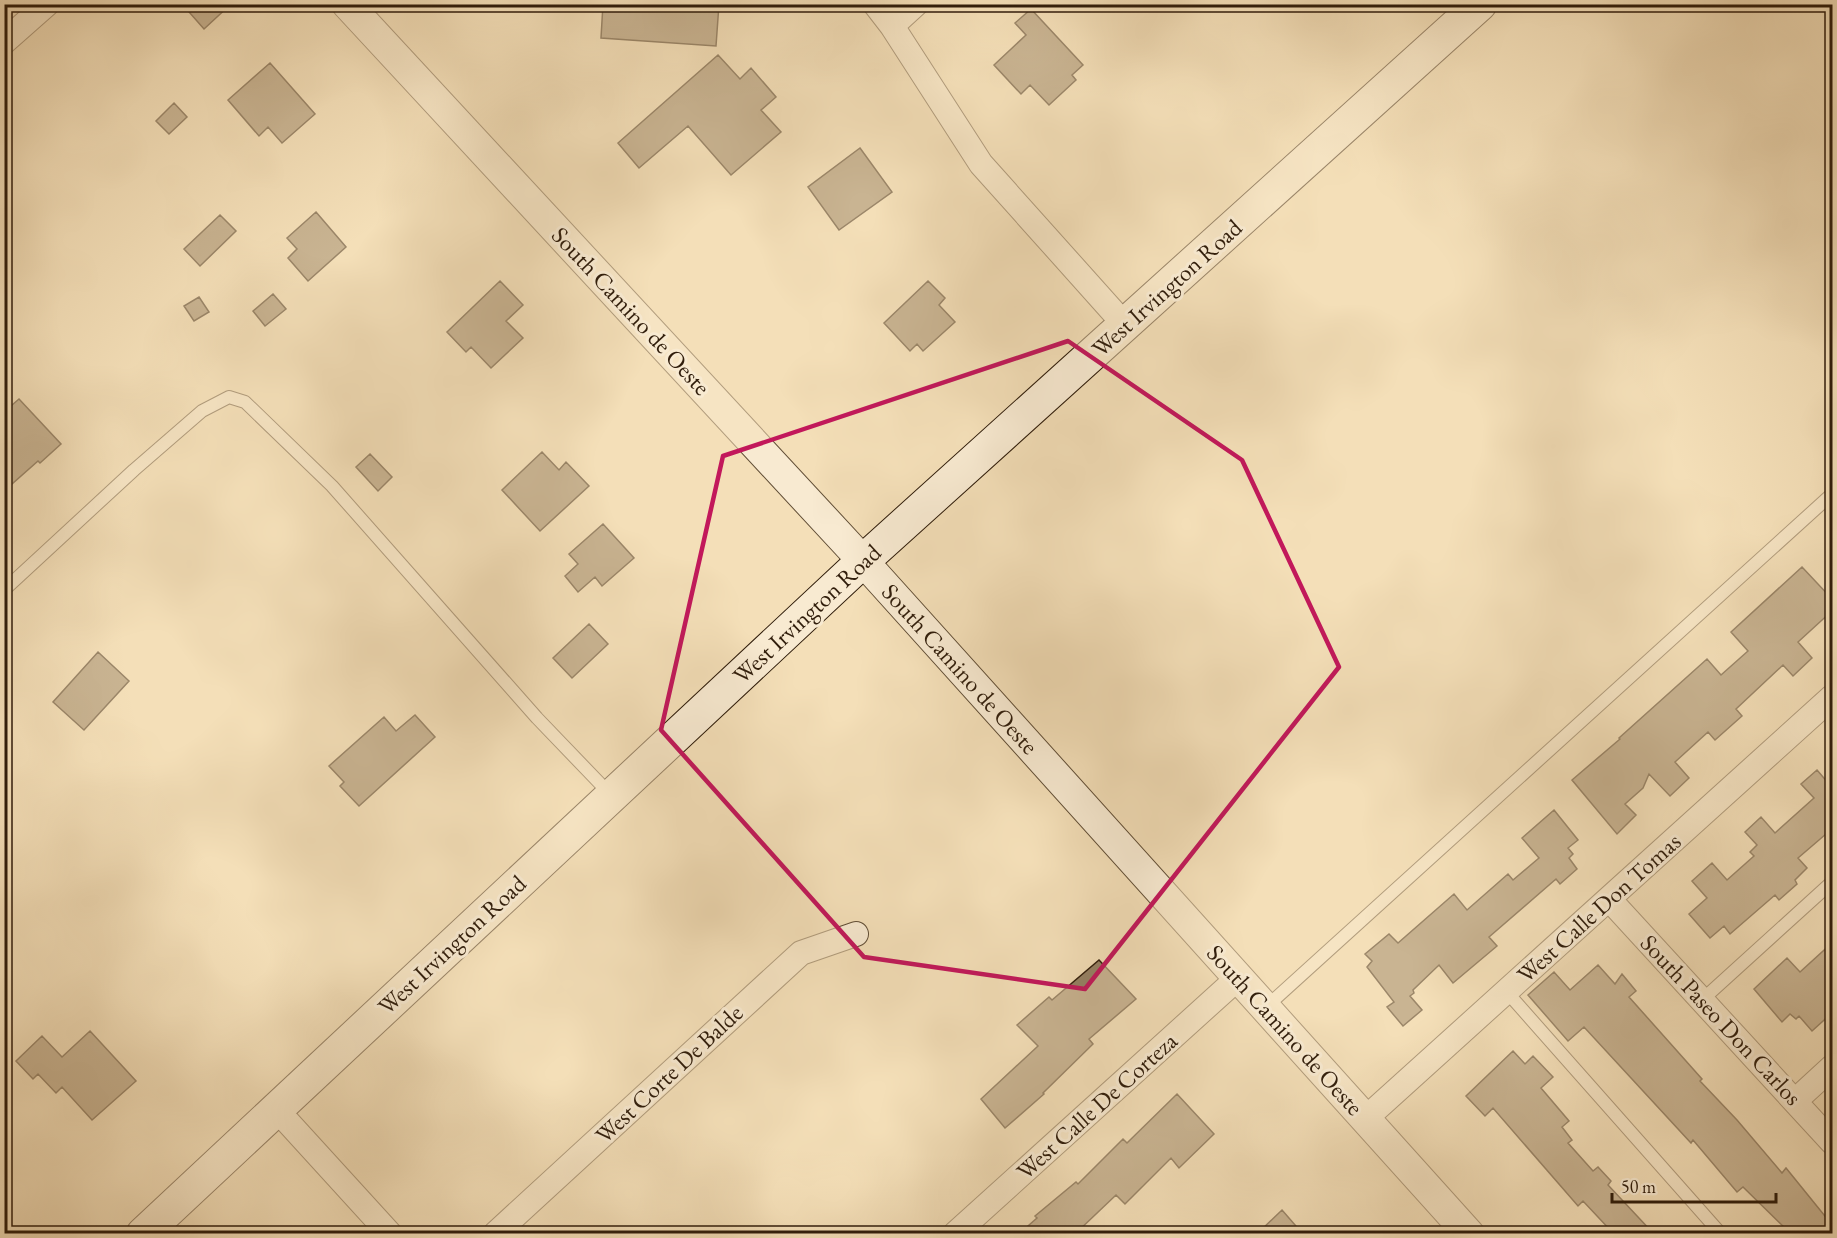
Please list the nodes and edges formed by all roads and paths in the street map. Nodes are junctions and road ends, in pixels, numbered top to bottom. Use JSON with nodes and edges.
{"nodes":[{"id":1,"x":47,"y":4,"type":"edge"},
{"id":2,"x":347,"y":4,"type":"edge"},
{"id":3,"x":875,"y":4,"type":"edge"},
{"id":4,"x":916,"y":4,"type":"edge"},
{"id":5,"x":1480,"y":4,"type":"edge"},
{"id":6,"x":892,"y":26,"type":"junction"},
{"id":7,"x":4,"y":42,"type":"edge"},
{"id":8,"x":1125,"y":325,"type":"junction"},
{"id":9,"x":1833,"y":494,"type":"edge"},
{"id":10,"x":863,"y":561,"type":"junction"},
{"id":11,"x":4,"y":590,"type":"edge"},
{"id":12,"x":1833,"y":697,"type":"edge"},
{"id":13,"x":612,"y":795,"type":"junction"},
{"id":14,"x":1833,"y":882,"type":"edge"},
{"id":15,"x":1609,"y":899,"type":"junction"},
{"id":16,"x":856,"y":934,"type":"dead end"},
{"id":17,"x":1238,"y":978,"type":"junction"},
{"id":18,"x":1506,"y":991,"type":"junction"},
{"id":19,"x":1702,"y":1000,"type":"junction"},
{"id":20,"x":1265,"y":1008,"type":"junction"},
{"id":21,"x":1833,"y":1067,"type":"edge"},
{"id":22,"x":1795,"y":1101,"type":"junction"},
{"id":23,"x":276,"y":1109,"type":"junction"},
{"id":24,"x":1365,"y":1119,"type":"junction"},
{"id":25,"x":1833,"y":1142,"type":"edge"},
{"id":26,"x":143,"y":1233,"type":"edge"},
{"id":27,"x":390,"y":1233,"type":"edge"},
{"id":28,"x":495,"y":1233,"type":"edge"},
{"id":29,"x":955,"y":1233,"type":"edge"},
{"id":30,"x":1469,"y":1233,"type":"edge"},
{"id":31,"x":1721,"y":1233,"type":"edge"}],
"edges":[{"from":1,"to":7,"type":"street"},
{"from":2,"to":10,"type":"street","name":"South Camino de Oeste"},
{"from":3,"to":6,"type":"street"},
{"from":4,"to":6,"type":"street"},
{"from":5,"to":8,"type":"main road","name":"West Irvington Road"},
{"from":6,"to":8,"type":"street"},
{"from":8,"to":10,"type":"main road","name":"West Irvington Road"},
{"from":9,"to":20,"type":"lane"},
{"from":10,"to":13,"type":"main road","name":"West Irvington Road"},
{"from":10,"to":17,"type":"street","name":"South Camino de Oeste"},
{"from":11,"to":13,"type":"lane"},
{"from":12,"to":15,"type":"street","name":"West Calle Don Tomas"},
{"from":13,"to":23,"type":"main road","name":"West Irvington Road"},
{"from":14,"to":19,"type":"lane"},
{"from":15,"to":18,"type":"street","name":"West Calle Don Tomas"},
{"from":15,"to":19,"type":"street","name":"South Paseo Don Carlos"},
{"from":16,"to":28,"type":"street","name":"West Corte De Balde"},
{"from":17,"to":20,"type":"street","name":"South Camino de Oeste"},
{"from":17,"to":29,"type":"street","name":"West Calle De Corteza"},
{"from":18,"to":24,"type":"street","name":"West Calle Don Tomas"},
{"from":18,"to":31,"type":"lane"},
{"from":19,"to":22,"type":"street","name":"South Paseo Don Carlos"},
{"from":20,"to":24,"type":"street","name":"South Camino de Oeste"},
{"from":21,"to":22,"type":"street"},
{"from":22,"to":25,"type":"street","name":"South Paseo Don Carlos"},
{"from":23,"to":26,"type":"main road","name":"West Irvington Road"},
{"from":23,"to":27,"type":"street"},
{"from":24,"to":30,"type":"street","name":"South Camino de Oeste"}]}
